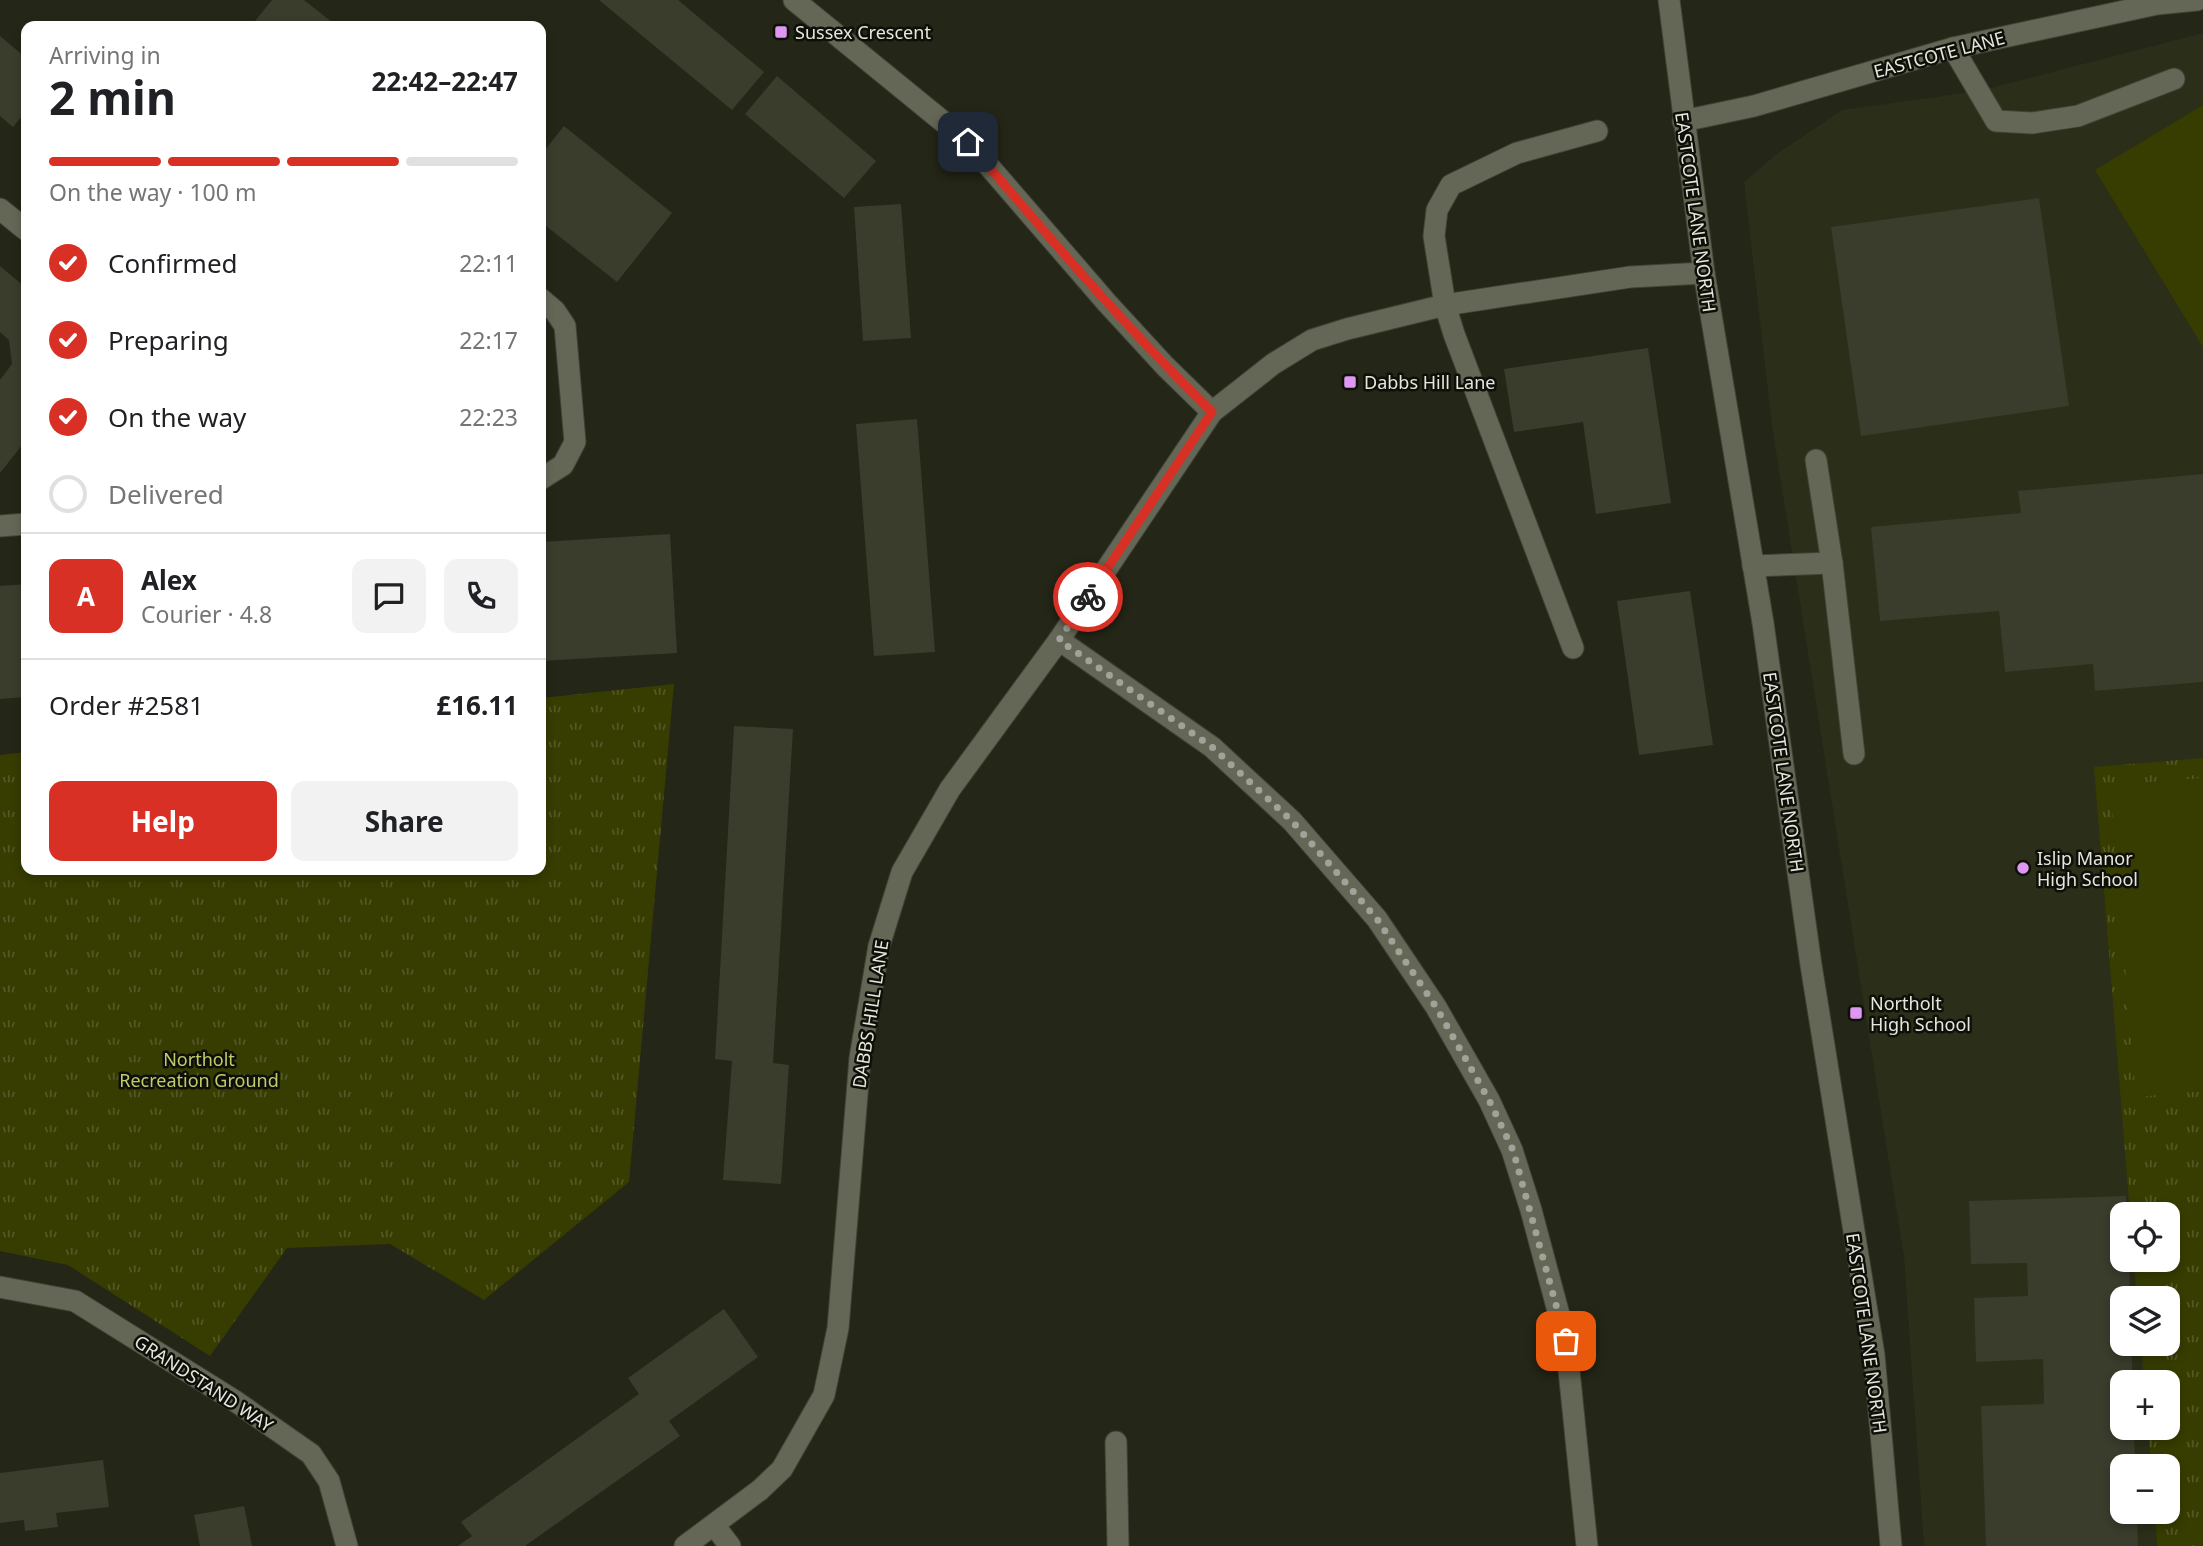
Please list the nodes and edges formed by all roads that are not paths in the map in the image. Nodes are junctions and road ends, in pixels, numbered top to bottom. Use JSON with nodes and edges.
{"nodes":[{"id":1,"x":794,"y":0,"type":"edge"},
{"id":2,"x":1669,"y":0,"type":"edge"},
{"id":3,"x":2197,"y":0,"type":"edge"},
{"id":4,"x":1953,"y":48,"type":"junction"},
{"id":5,"x":2174,"y":79,"type":"dead end"},
{"id":6,"x":1683,"y":121,"type":"junction"},
{"id":7,"x":1597,"y":131,"type":"dead end"},
{"id":8,"x":0,"y":209,"type":"edge"},
{"id":9,"x":21,"y":226,"type":"edge"},
{"id":10,"x":1704,"y":273,"type":"junction"},
{"id":11,"x":546,"y":303,"type":"edge"},
{"id":12,"x":1445,"y":305,"type":"junction"},
{"id":13,"x":1212,"y":412,"type":"junction"},
{"id":14,"x":1816,"y":460,"type":"dead end"},
{"id":15,"x":546,"y":476,"type":"edge"},
{"id":16,"x":21,"y":524,"type":"edge"},
{"id":17,"x":0,"y":526,"type":"edge"},
{"id":18,"x":1832,"y":563,"type":"junction"},
{"id":19,"x":1754,"y":566,"type":"junction"},
{"id":20,"x":1059,"y":640,"type":"junction"},
{"id":21,"x":1573,"y":648,"type":"dead end"},
{"id":22,"x":1854,"y":754,"type":"dead end"},
{"id":23,"x":0,"y":1287,"type":"edge"},
{"id":24,"x":1116,"y":1442,"type":"dead end"},
{"id":25,"x":715,"y":1525,"type":"junction"},
{"id":26,"x":347,"y":1546,"type":"edge"},
{"id":27,"x":685,"y":1546,"type":"edge"},
{"id":28,"x":730,"y":1546,"type":"edge"},
{"id":29,"x":1118,"y":1546,"type":"edge"},
{"id":30,"x":1587,"y":1546,"type":"edge"},
{"id":31,"x":1891,"y":1546,"type":"edge"}],
"edges":[{"from":1,"to":13,"type":"street"},
{"from":2,"to":6,"type":"street","name":"EASTCOTE LANE NORTH"},
{"from":3,"to":4,"type":"street","name":"EASTCOTE LANE"},
{"from":4,"to":5,"type":"street"},
{"from":4,"to":6,"type":"street","name":"EASTCOTE LANE"},
{"from":6,"to":10,"type":"street","name":"EASTCOTE LANE NORTH"},
{"from":7,"to":12,"type":"street"},
{"from":8,"to":9,"type":"street"},
{"from":10,"to":12,"type":"street","name":"DABBS HILL LANE"},
{"from":10,"to":19,"type":"street","name":"EASTCOTE LANE NORTH"},
{"from":11,"to":15,"type":"street"},
{"from":12,"to":13,"type":"street","name":"DABBS HILL LANE"},
{"from":12,"to":21,"type":"street"},
{"from":13,"to":20,"type":"street","name":"DABBS HILL LANE"},
{"from":14,"to":18,"type":"street"},
{"from":16,"to":17,"type":"street"},
{"from":18,"to":19,"type":"street"},
{"from":18,"to":22,"type":"street"},
{"from":19,"to":31,"type":"street","name":"EASTCOTE LANE NORTH"},
{"from":20,"to":25,"type":"street","name":"DABBS HILL LANE"},
{"from":20,"to":30,"type":"street"},
{"from":23,"to":26,"type":"street","name":"GRANDSTAND WAY"},
{"from":24,"to":29,"type":"street"},
{"from":25,"to":27,"type":"street","name":"DABBS HILL LANE"},
{"from":25,"to":28,"type":"street"}]}
